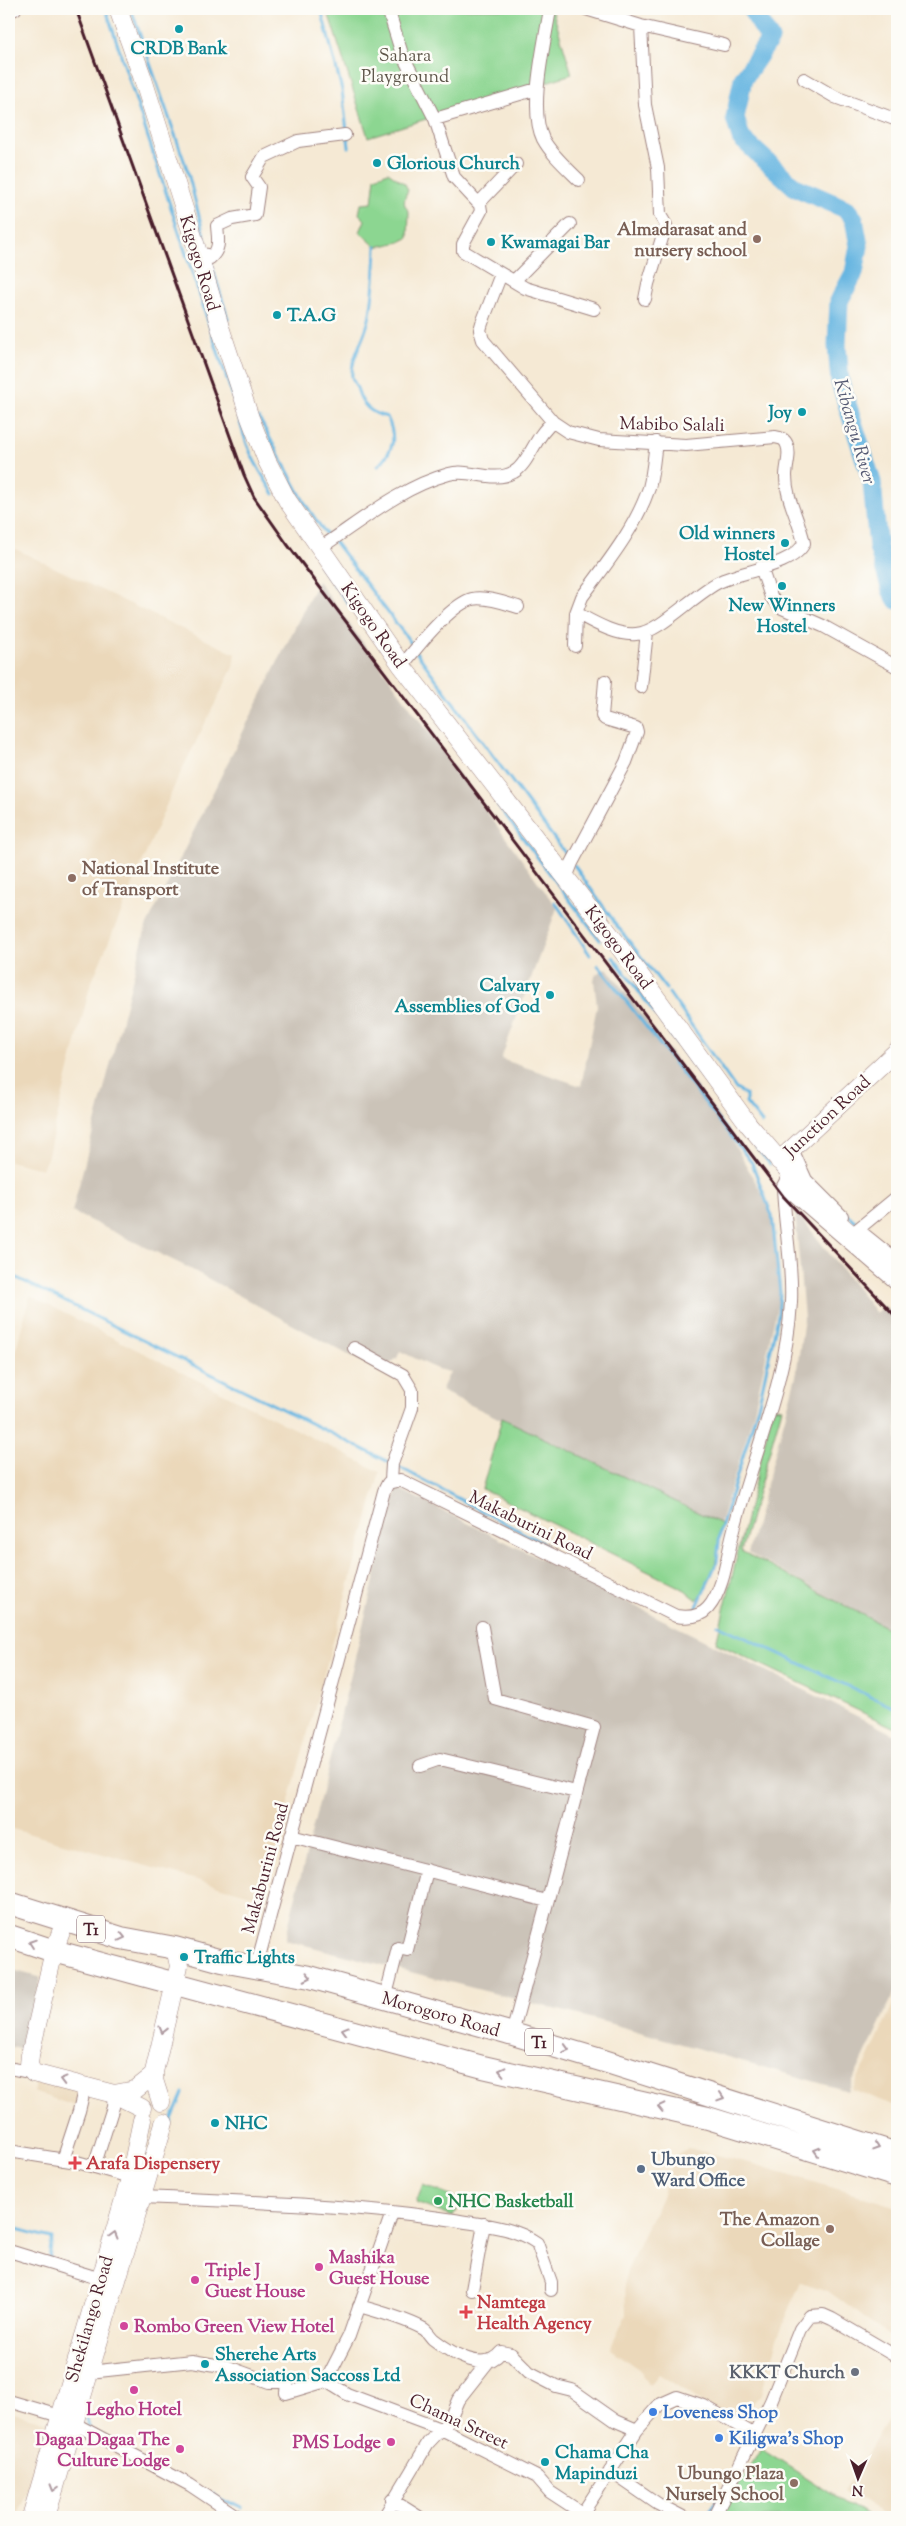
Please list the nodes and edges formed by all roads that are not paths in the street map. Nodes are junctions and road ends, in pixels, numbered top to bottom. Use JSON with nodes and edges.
{"nodes":[{"id":1,"x":15,"y":9,"type":"edge"},
{"id":2,"x":118,"y":9,"type":"edge"},
{"id":3,"x":388,"y":9,"type":"edge"},
{"id":4,"x":550,"y":9,"type":"edge"},
{"id":5,"x":586,"y":9,"type":"edge"},
{"id":6,"x":9,"y":10,"type":"edge"},
{"id":7,"x":641,"y":26,"type":"junction"},
{"id":8,"x":724,"y":45,"type":"dead end"},
{"id":9,"x":804,"y":79,"type":"dead end"},
{"id":10,"x":537,"y":89,"type":"junction"},
{"id":11,"x":435,"y":119,"type":"junction"},
{"id":12,"x":897,"y":120,"type":"edge"},
{"id":13,"x":344,"y":135,"type":"dead end"},
{"id":14,"x":516,"y":164,"type":"dead end"},
{"id":15,"x":579,"y":180,"type":"dead end"},
{"id":16,"x":479,"y":203,"type":"junction"},
{"id":17,"x":570,"y":224,"type":"dead end"},
{"id":18,"x":200,"y":259,"type":"junction"},
{"id":19,"x":501,"y":274,"type":"junction"},
{"id":20,"x":514,"y":281,"type":"junction"},
{"id":21,"x":645,"y":299,"type":"dead end"},
{"id":22,"x":594,"y":309,"type":"dead end"},
{"id":23,"x":553,"y":422,"type":"junction"},
{"id":24,"x":656,"y":442,"type":"junction"},
{"id":25,"x":320,"y":548,"type":"junction"},
{"id":26,"x":761,"y":567,"type":"junction"},
{"id":27,"x":518,"y":607,"type":"dead end"},
{"id":28,"x":576,"y":613,"type":"junction"},
{"id":29,"x":647,"y":632,"type":"junction"},
{"id":30,"x":575,"y":646,"type":"dead end"},
{"id":31,"x":402,"y":666,"type":"junction"},
{"id":32,"x":897,"y":667,"type":"edge"},
{"id":33,"x":605,"y":681,"type":"dead end"},
{"id":34,"x":641,"y":687,"type":"dead end"},
{"id":35,"x":566,"y":878,"type":"junction"},
{"id":36,"x":897,"y":1051,"type":"edge"},
{"id":37,"x":792,"y":1149,"type":"junction"},
{"id":38,"x":784,"y":1173,"type":"junction"},
{"id":39,"x":897,"y":1197,"type":"edge"},
{"id":40,"x":853,"y":1232,"type":"junction"},
{"id":41,"x":897,"y":1261,"type":"edge"},
{"id":42,"x":897,"y":1275,"type":"edge"},
{"id":43,"x":897,"y":1284,"type":"edge"},
{"id":44,"x":354,"y":1348,"type":"dead end"},
{"id":45,"x":391,"y":1480,"type":"junction"},
{"id":46,"x":482,"y":1627,"type":"dead end"},
{"id":47,"x":420,"y":1766,"type":"dead end"},
{"id":48,"x":576,"y":1792,"type":"junction"},
{"id":49,"x":292,"y":1836,"type":"junction"},
{"id":50,"x":427,"y":1870,"type":"junction"},
{"id":51,"x":547,"y":1901,"type":"junction"},
{"id":52,"x":9,"y":1902,"type":"edge"},
{"id":53,"x":65,"y":1921,"type":"junction"},
{"id":54,"x":9,"y":1936,"type":"edge"},
{"id":55,"x":175,"y":1948,"type":"junction"},
{"id":56,"x":54,"y":1951,"type":"junction"},
{"id":57,"x":256,"y":1968,"type":"junction"},
{"id":58,"x":175,"y":1982,"type":"junction"},
{"id":59,"x":385,"y":1998,"type":"junction"},
{"id":60,"x":512,"y":2034,"type":"junction"},
{"id":61,"x":9,"y":2068,"type":"edge"},
{"id":62,"x":33,"y":2073,"type":"junction"},
{"id":63,"x":154,"y":2075,"type":"junction"},
{"id":64,"x":85,"y":2086,"type":"junction"},
{"id":65,"x":114,"y":2094,"type":"junction"},
{"id":66,"x":160,"y":2102,"type":"junction"},
{"id":67,"x":142,"y":2114,"type":"junction"},
{"id":68,"x":164,"y":2123,"type":"junction"},
{"id":69,"x":9,"y":2151,"type":"edge"},
{"id":70,"x":897,"y":2154,"type":"edge"},
{"id":71,"x":63,"y":2160,"type":"junction"},
{"id":72,"x":94,"y":2167,"type":"junction"},
{"id":73,"x":897,"y":2176,"type":"edge"},
{"id":74,"x":130,"y":2179,"type":"junction"},
{"id":75,"x":143,"y":2197,"type":"junction"},
{"id":76,"x":392,"y":2213,"type":"junction"},
{"id":77,"x":484,"y":2224,"type":"junction"},
{"id":78,"x":9,"y":2251,"type":"edge"},
{"id":79,"x":101,"y":2278,"type":"junction"},
{"id":80,"x":472,"y":2290,"type":"dead end"},
{"id":81,"x":551,"y":2290,"type":"dead end"},
{"id":82,"x":359,"y":2306,"type":"junction"},
{"id":83,"x":897,"y":2357,"type":"edge"},
{"id":84,"x":488,"y":2362,"type":"junction"},
{"id":85,"x":89,"y":2372,"type":"junction"},
{"id":86,"x":326,"y":2382,"type":"junction"},
{"id":87,"x":9,"y":2401,"type":"edge"},
{"id":88,"x":66,"y":2420,"type":"junction"},
{"id":89,"x":443,"y":2430,"type":"junction"},
{"id":90,"x":637,"y":2430,"type":"junction"},
{"id":91,"x":755,"y":2435,"type":"junction"},
{"id":92,"x":610,"y":2471,"type":"junction"},
{"id":93,"x":392,"y":2500,"type":"junction"},
{"id":94,"x":581,"y":2515,"type":"edge"},
{"id":95,"x":32,"y":2517,"type":"edge"},
{"id":96,"x":46,"y":2517,"type":"edge"},
{"id":97,"x":238,"y":2517,"type":"edge"},
{"id":98,"x":384,"y":2517,"type":"edge"},
{"id":99,"x":419,"y":2517,"type":"edge"},
{"id":100,"x":683,"y":2517,"type":"edge"},
{"id":101,"x":714,"y":2517,"type":"edge"}],
"edges":[{"from":1,"to":6,"type":"street"},
{"from":2,"to":18,"type":"main road","name":"Kigogo Road"},
{"from":3,"to":11,"type":"street"},
{"from":4,"to":10,"type":"street"},
{"from":5,"to":7,"type":"street"},
{"from":7,"to":8,"type":"street"},
{"from":7,"to":21,"type":"street"},
{"from":9,"to":12,"type":"street"},
{"from":10,"to":11,"type":"street"},
{"from":10,"to":15,"type":"street"},
{"from":11,"to":16,"type":"street"},
{"from":13,"to":18,"type":"street"},
{"from":14,"to":16,"type":"street"},
{"from":16,"to":19,"type":"street"},
{"from":17,"to":20,"type":"street"},
{"from":18,"to":25,"type":"main road","name":"Kigogo Road"},
{"from":19,"to":20,"type":"street"},
{"from":19,"to":23,"type":"street","name":"Mabibo Salali"},
{"from":20,"to":22,"type":"street"},
{"from":23,"to":24,"type":"street","name":"Mabibo Salali"},
{"from":23,"to":25,"type":"street"},
{"from":24,"to":26,"type":"street","name":"Mabibo Salali"},
{"from":24,"to":28,"type":"street"},
{"from":25,"to":31,"type":"main road","name":"Kigogo Road"},
{"from":26,"to":29,"type":"street","name":"Mabibo Salali"},
{"from":26,"to":32,"type":"street"},
{"from":27,"to":31,"type":"street"},
{"from":28,"to":29,"type":"street"},
{"from":28,"to":30,"type":"street"},
{"from":29,"to":34,"type":"street"},
{"from":31,"to":35,"type":"main road","name":"Kigogo Road"},
{"from":33,"to":35,"type":"street"},
{"from":35,"to":38,"type":"main road","name":"Kigogo Road"},
{"from":36,"to":37,"type":"main road","name":"Junction Road"},
{"from":37,"to":38,"type":"main road","name":"Junction Road"},
{"from":37,"to":40,"type":"street"},
{"from":38,"to":40,"type":"main road","name":"Kigogo Road"},
{"from":38,"to":43,"type":"street"},
{"from":38,"to":45,"type":"street","name":"Makaburini Road"},
{"from":39,"to":40,"type":"street"},
{"from":40,"to":41,"type":"street"},
{"from":40,"to":42,"type":"main road","name":"Kigogo Road"},
{"from":44,"to":45,"type":"street"},
{"from":45,"to":49,"type":"street","name":"Makaburini Road"},
{"from":46,"to":48,"type":"street"},
{"from":47,"to":48,"type":"street"},
{"from":48,"to":51,"type":"street"},
{"from":49,"to":50,"type":"street"},
{"from":49,"to":57,"type":"street","name":"Makaburini Road"},
{"from":50,"to":51,"type":"street"},
{"from":50,"to":59,"type":"street"},
{"from":51,"to":60,"type":"street"},
{"from":52,"to":53,"type":"highway","name":"Morogoro Road","number":"T1"},
{"from":53,"to":55,"type":"highway","name":"Morogoro Road","number":"T1","one_way":true},
{"from":53,"to":56,"type":"main road"},
{"from":56,"to":54,"type":"highway","number":"T1","one_way":true},
{"from":55,"to":57,"type":"highway","name":"Morogoro Road","number":"T1"},
{"from":55,"to":58,"type":"main road"},
{"from":56,"to":58,"type":"highway","number":"T1"},
{"from":56,"to":62,"type":"main road"},
{"from":57,"to":59,"type":"highway","name":"Morogoro Road","number":"T1","one_way":true},
{"from":58,"to":63,"type":"main road","one_way":true},
{"from":73,"to":58,"type":"highway","number":"T1","one_way":true},
{"from":59,"to":60,"type":"highway","name":"Morogoro Road","number":"T1"},
{"from":60,"to":70,"type":"highway","name":"Morogoro Road","number":"T1","one_way":true},
{"from":61,"to":62,"type":"street"},
{"from":64,"to":62,"type":"main road","one_way":true},
{"from":63,"to":65,"type":"main road"},
{"from":63,"to":66,"type":"main road"},
{"from":64,"to":65,"type":"main road"},
{"from":64,"to":71,"type":"street"},
{"from":65,"to":67,"type":"main road"},
{"from":65,"to":72,"type":"street"},
{"from":66,"to":67,"type":"main road"},
{"from":66,"to":68,"type":"main road"},
{"from":67,"to":68,"type":"main road"},
{"from":67,"to":74,"type":"main road","name":"Shekilango Road"},
{"from":68,"to":75,"type":"main road","name":"Shekilango Road"},
{"from":69,"to":71,"type":"street"},
{"from":69,"to":74,"type":"street"},
{"from":71,"to":72,"type":"street"},
{"from":72,"to":74,"type":"street"},
{"from":79,"to":74,"type":"main road","name":"Shekilango Road","one_way":true},
{"from":75,"to":76,"type":"street"},
{"from":75,"to":85,"type":"main road","name":"Shekilango Road"},
{"from":76,"to":77,"type":"street"},
{"from":76,"to":82,"type":"street"},
{"from":77,"to":80,"type":"street"},
{"from":77,"to":81,"type":"street"},
{"from":78,"to":79,"type":"street"},
{"from":79,"to":88,"type":"main road","name":"Shekilango Road"},
{"from":82,"to":84,"type":"street"},
{"from":82,"to":86,"type":"street"},
{"from":83,"to":91,"type":"street"},
{"from":84,"to":89,"type":"street"},
{"from":84,"to":90,"type":"street"},
{"from":85,"to":86,"type":"street"},
{"from":85,"to":88,"type":"main road","name":"Shekilango Road"},
{"from":86,"to":89,"type":"street","name":"Chama Street"},
{"from":87,"to":88,"type":"street"},
{"from":88,"to":95,"type":"main road","name":"Shekilango Road"},
{"from":88,"to":96,"type":"main road","name":"Shekilango Road","one_way":true},
{"from":88,"to":97,"type":"street"},
{"from":89,"to":93,"type":"street"},
{"from":89,"to":94,"type":"street","name":"Chama Street"},
{"from":90,"to":91,"type":"street"},
{"from":90,"to":92,"type":"street"},
{"from":91,"to":101,"type":"street"},
{"from":92,"to":94,"type":"street"},
{"from":92,"to":100,"type":"street"},
{"from":93,"to":98,"type":"street"},
{"from":93,"to":99,"type":"street"}]}
